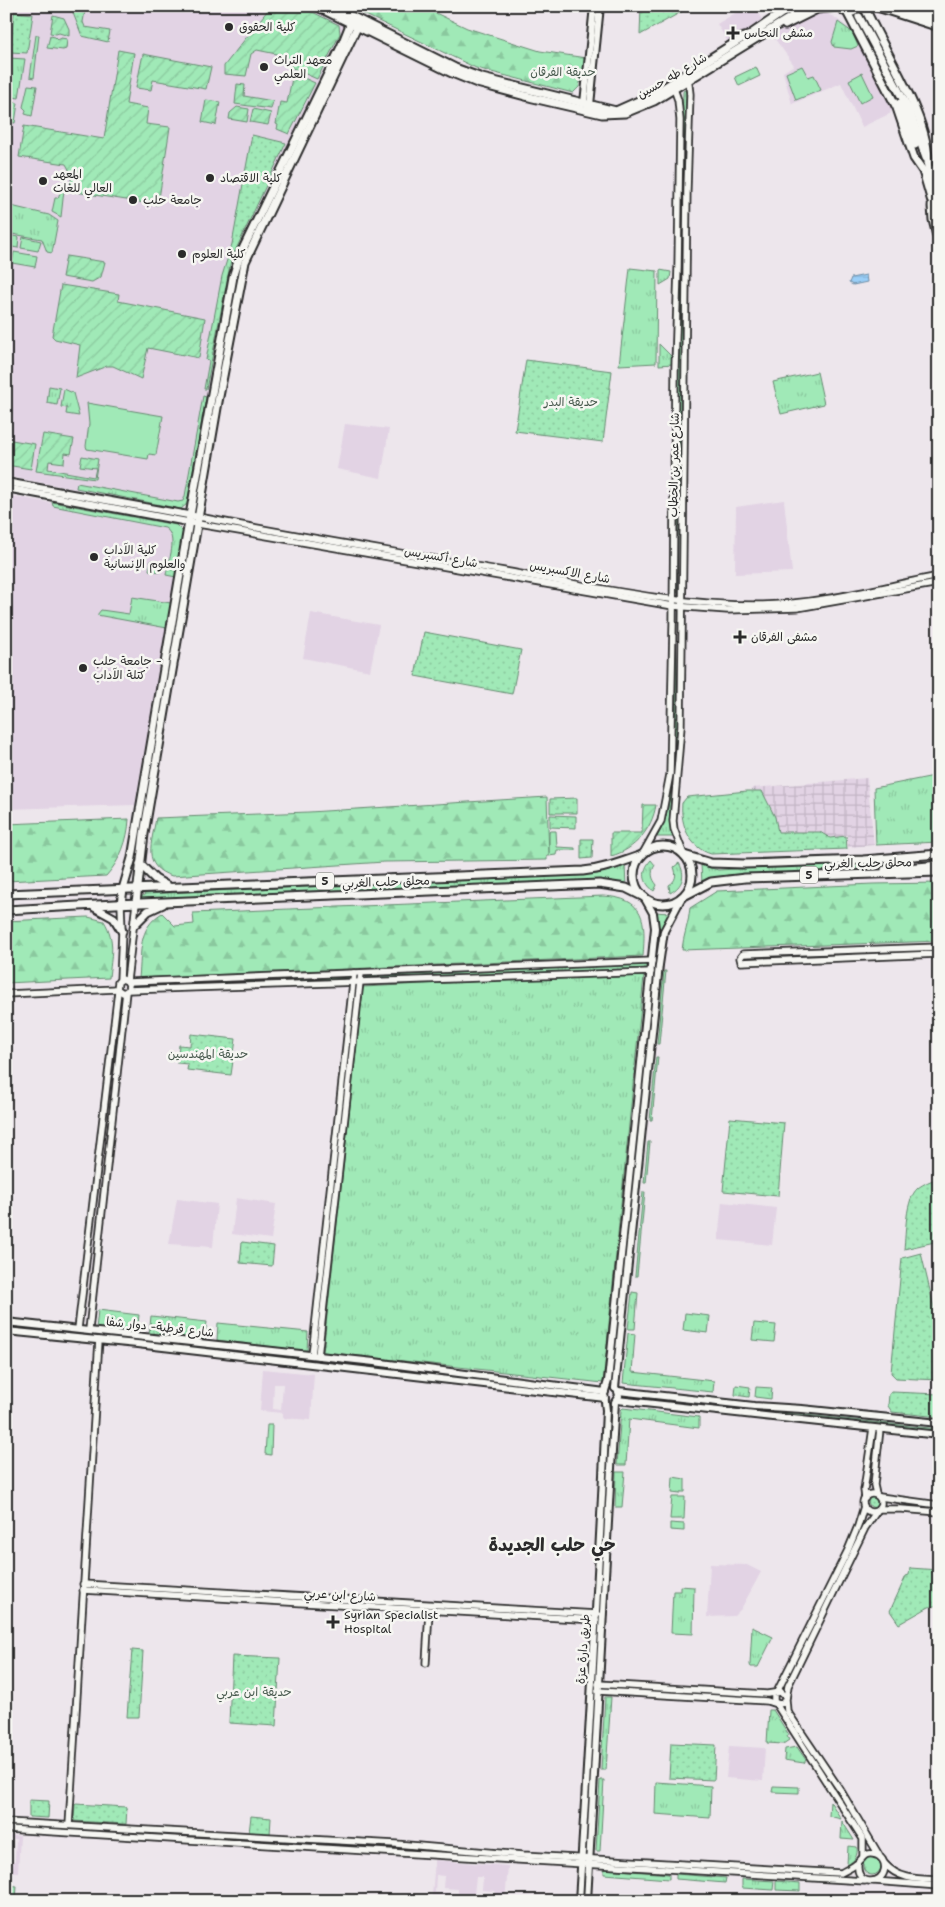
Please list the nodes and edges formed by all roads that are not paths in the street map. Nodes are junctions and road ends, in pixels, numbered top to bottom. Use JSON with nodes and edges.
{"nodes":[{"id":1,"x":316,"y":6,"type":"edge"},
{"id":2,"x":331,"y":6,"type":"edge"},
{"id":3,"x":594,"y":6,"type":"edge"},
{"id":4,"x":600,"y":6,"type":"edge"},
{"id":5,"x":792,"y":6,"type":"edge"},
{"id":6,"x":863,"y":6,"type":"edge"},
{"id":7,"x":874,"y":6,"type":"edge"},
{"id":8,"x":895,"y":6,"type":"edge"},
{"id":9,"x":902,"y":6,"type":"edge"},
{"id":10,"x":913,"y":6,"type":"edge"},
{"id":11,"x":805,"y":7,"type":"edge"},
{"id":12,"x":839,"y":7,"type":"edge"},
{"id":13,"x":821,"y":8,"type":"junction"},
{"id":14,"x":886,"y":9,"type":"junction"},
{"id":15,"x":847,"y":12,"type":"junction"},
{"id":16,"x":939,"y":16,"type":"edge"},
{"id":17,"x":352,"y":20,"type":"junction"},
{"id":18,"x":856,"y":21,"type":"junction"},
{"id":19,"x":939,"y":22,"type":"edge"},
{"id":20,"x":359,"y":24,"type":"junction"},
{"id":21,"x":872,"y":24,"type":"junction"},
{"id":22,"x":939,"y":27,"type":"edge"},
{"id":23,"x":744,"y":38,"type":"junction"},
{"id":24,"x":751,"y":42,"type":"junction"},
{"id":25,"x":688,"y":77,"type":"junction"},
{"id":26,"x":673,"y":86,"type":"junction"},
{"id":27,"x":587,"y":104,"type":"junction"},
{"id":28,"x":939,"y":167,"type":"edge"},
{"id":29,"x":927,"y":169,"type":"junction"},
{"id":30,"x":937,"y":203,"type":"edge"},
{"id":31,"x":939,"y":226,"type":"edge"},
{"id":32,"x":939,"y":244,"type":"edge"},
{"id":33,"x":221,"y":367,"type":"junction"},
{"id":34,"x":6,"y":482,"type":"edge"},
{"id":35,"x":6,"y":488,"type":"edge"},
{"id":36,"x":190,"y":519,"type":"junction"},
{"id":37,"x":198,"y":521,"type":"junction"},
{"id":38,"x":939,"y":576,"type":"edge"},
{"id":39,"x":939,"y":583,"type":"edge"},
{"id":40,"x":673,"y":598,"type":"junction"},
{"id":41,"x":681,"y":600,"type":"junction"},
{"id":42,"x":673,"y":606,"type":"junction"},
{"id":43,"x":681,"y":607,"type":"junction"},
{"id":44,"x":939,"y":854,"type":"edge"},
{"id":45,"x":642,"y":855,"type":"junction"},
{"id":46,"x":684,"y":855,"type":"junction"},
{"id":47,"x":939,"y":859,"type":"edge"},
{"id":48,"x":863,"y":860,"type":"junction"},
{"id":49,"x":140,"y":864,"type":"junction"},
{"id":50,"x":939,"y":865,"type":"edge"},
{"id":51,"x":939,"y":872,"type":"edge"},
{"id":52,"x":863,"y":874,"type":"junction"},
{"id":53,"x":137,"y":888,"type":"junction"},
{"id":54,"x":172,"y":888,"type":"junction"},
{"id":55,"x":123,"y":889,"type":"junction"},
{"id":56,"x":6,"y":894,"type":"edge"},
{"id":57,"x":644,"y":897,"type":"junction"},
{"id":58,"x":682,"y":897,"type":"junction"},
{"id":59,"x":167,"y":902,"type":"junction"},
{"id":60,"x":136,"y":903,"type":"junction"},
{"id":61,"x":121,"y":904,"type":"junction"},
{"id":62,"x":91,"y":906,"type":"junction"},
{"id":63,"x":6,"y":910,"type":"edge"},
{"id":64,"x":135,"y":924,"type":"junction"},
{"id":65,"x":122,"y":931,"type":"junction"},
{"id":66,"x":939,"y":947,"type":"edge"},
{"id":67,"x":939,"y":954,"type":"edge"},
{"id":68,"x":652,"y":961,"type":"junction"},
{"id":69,"x":651,"y":972,"type":"junction"},
{"id":70,"x":357,"y":973,"type":"junction"},
{"id":71,"x":278,"y":976,"type":"junction"},
{"id":72,"x":218,"y":978,"type":"junction"},
{"id":73,"x":125,"y":981,"type":"junction"},
{"id":74,"x":356,"y":982,"type":"junction"},
{"id":75,"x":278,"y":985,"type":"junction"},
{"id":76,"x":218,"y":987,"type":"junction"},
{"id":77,"x":117,"y":990,"type":"junction"},
{"id":78,"x":127,"y":991,"type":"junction"},
{"id":79,"x":6,"y":994,"type":"edge"},
{"id":80,"x":111,"y":1047,"type":"junction"},
{"id":81,"x":121,"y":1048,"type":"junction"},
{"id":82,"x":102,"y":1125,"type":"junction"},
{"id":83,"x":111,"y":1127,"type":"junction"},
{"id":84,"x":6,"y":1322,"type":"edge"},
{"id":85,"x":78,"y":1329,"type":"junction"},
{"id":86,"x":89,"y":1330,"type":"junction"},
{"id":87,"x":6,"y":1332,"type":"edge"},
{"id":88,"x":99,"y":1340,"type":"junction"},
{"id":89,"x":181,"y":1341,"type":"junction"},
{"id":90,"x":180,"y":1349,"type":"junction"},
{"id":91,"x":315,"y":1355,"type":"junction"},
{"id":92,"x":374,"y":1362,"type":"junction"},
{"id":93,"x":373,"y":1370,"type":"junction"},
{"id":94,"x":616,"y":1390,"type":"junction"},
{"id":95,"x":606,"y":1395,"type":"junction"},
{"id":96,"x":616,"y":1401,"type":"junction"},
{"id":97,"x":754,"y":1406,"type":"junction"},
{"id":98,"x":753,"y":1416,"type":"junction"},
{"id":99,"x":939,"y":1423,"type":"edge"},
{"id":100,"x":873,"y":1428,"type":"junction"},
{"id":101,"x":880,"y":1429,"type":"junction"},
{"id":102,"x":939,"y":1435,"type":"edge"},
{"id":103,"x":878,"y":1496,"type":"junction"},
{"id":104,"x":865,"y":1498,"type":"junction"},
{"id":105,"x":939,"y":1505,"type":"edge"},
{"id":106,"x":864,"y":1506,"type":"junction"},
{"id":107,"x":878,"y":1510,"type":"junction"},
{"id":108,"x":939,"y":1512,"type":"edge"},
{"id":109,"x":83,"y":1587,"type":"junction"},
{"id":110,"x":429,"y":1611,"type":"junction"},
{"id":111,"x":597,"y":1617,"type":"junction"},
{"id":112,"x":426,"y":1663,"type":"dead end"},
{"id":113,"x":598,"y":1688,"type":"junction"},
{"id":114,"x":776,"y":1693,"type":"junction"},
{"id":115,"x":786,"y":1699,"type":"junction"},
{"id":116,"x":593,"y":1702,"type":"junction"},
{"id":117,"x":776,"y":1704,"type":"junction"},
{"id":118,"x":6,"y":1822,"type":"edge"},
{"id":119,"x":69,"y":1825,"type":"junction"},
{"id":120,"x":6,"y":1829,"type":"edge"},
{"id":121,"x":863,"y":1856,"type":"junction"},
{"id":122,"x":879,"y":1856,"type":"junction"},
{"id":123,"x":581,"y":1861,"type":"junction"},
{"id":124,"x":589,"y":1862,"type":"junction"},
{"id":125,"x":858,"y":1864,"type":"junction"},
{"id":126,"x":884,"y":1864,"type":"junction"},
{"id":127,"x":939,"y":1880,"type":"edge"},
{"id":128,"x":870,"y":1881,"type":"junction"},
{"id":129,"x":939,"y":1886,"type":"edge"},
{"id":130,"x":579,"y":1901,"type":"edge"},
{"id":131,"x":587,"y":1901,"type":"edge"}],
"edges":[{"from":1,"to":17,"type":"main road"},
{"from":2,"to":17,"type":"main road"},
{"from":3,"to":27,"type":"main road"},
{"from":4,"to":27,"type":"main road"},
{"from":5,"to":23,"type":"main road"},
{"from":6,"to":15,"type":"main road"},
{"from":6,"to":21,"type":"main road"},
{"from":7,"to":14,"type":"main road"},
{"from":8,"to":19,"type":"main road"},
{"from":9,"to":19,"type":"main road"},
{"from":10,"to":16,"type":"main road"},
{"from":11,"to":23,"type":"main road","name":"شارع طه حسين"},
{"from":11,"to":24,"type":"main road","name":"شارع طه حسين"},
{"from":12,"to":13,"type":"main road"},
{"from":12,"to":15,"type":"main road"},
{"from":13,"to":18,"type":"main road"},
{"from":13,"to":24,"type":"main road"},
{"from":14,"to":21,"type":"main road"},
{"from":14,"to":22,"type":"main road"},
{"from":15,"to":18,"type":"main road"},
{"from":17,"to":20,"type":"main road"},
{"from":17,"to":33,"type":"main road"},
{"from":18,"to":29,"type":"main road"},
{"from":20,"to":26,"type":"main road","name":"شارع طه حسين"},
{"from":20,"to":27,"type":"main road","name":"شارع طه حسين"},
{"from":20,"to":33,"type":"main road"},
{"from":21,"to":29,"type":"main road"},
{"from":23,"to":25,"type":"main road","name":"شارع طه حسين"},
{"from":24,"to":25,"type":"main road","name":"شارع طه حسين"},
{"from":25,"to":26,"type":"main road","name":"شارع طه حسين"},
{"from":25,"to":41,"type":"street","name":"شارع عمر بن الخطاب"},
{"from":26,"to":27,"type":"main road","name":"شارع طه حسين"},
{"from":26,"to":40,"type":"street","name":"شارع عمر بن الخطاب"},
{"from":28,"to":29,"type":"street"},
{"from":29,"to":30,"type":"main road"},
{"from":30,"to":31,"type":"main road"},
{"from":30,"to":32,"type":"main road"},
{"from":33,"to":36,"type":"main road"},
{"from":33,"to":37,"type":"main road"},
{"from":34,"to":36,"type":"main road"},
{"from":35,"to":36,"type":"main road"},
{"from":36,"to":37,"type":"main road"},
{"from":36,"to":55,"type":"main road"},
{"from":37,"to":40,"type":"street","name":"شارع الاكسبريس"},
{"from":37,"to":42,"type":"street","name":"شارع أكسبريس"},
{"from":37,"to":49,"type":"main road"},
{"from":38,"to":41,"type":"street","name":"شارع الاكسبريس"},
{"from":39,"to":43,"type":"street","name":"شارع أكسبريس"},
{"from":40,"to":41,"type":"street","name":"شارع الاكسبريس"},
{"from":40,"to":42,"type":"street","name":"شارع عمر بن الخطاب"},
{"from":41,"to":43,"type":"street","name":"شارع عمر بن الخطاب"},
{"from":42,"to":43,"type":"street","name":"شارع أكسبريس"},
{"from":42,"to":45,"type":"street","name":"شارع عمر بن الخطاب"},
{"from":43,"to":46,"type":"street","name":"شارع عمر بن الخطاب"},
{"from":44,"to":48,"type":"main road","name":"محلق حلب الغربي","number":"5"},
{"from":45,"to":46,"type":"main road"},
{"from":45,"to":54,"type":"main road","name":"محلق حلب الغربي","number":"5"},
{"from":45,"to":57,"type":"main road"},
{"from":46,"to":48,"type":"main road","name":"محلق حلب الغربي","number":"5"},
{"from":46,"to":58,"type":"main road"},
{"from":47,"to":48,"type":"main road"},
{"from":49,"to":53,"type":"main road"},
{"from":49,"to":54,"type":"main road"},
{"from":50,"to":52,"type":"main road"},
{"from":51,"to":52,"type":"main road","name":"محلق حلب الغربي","number":"5"},
{"from":52,"to":58,"type":"main road","name":"محلق حلب الغربي","number":"5"},
{"from":53,"to":54,"type":"main road","name":"محلق حلب الغربي","number":"5"},
{"from":53,"to":55,"type":"main road","name":"محلق حلب الغربي","number":"5"},
{"from":53,"to":60,"type":"main road"},
{"from":55,"to":56,"type":"main road","name":"محلق حلب الغربي","number":"5"},
{"from":55,"to":61,"type":"main road"},
{"from":57,"to":58,"type":"main road"},
{"from":57,"to":59,"type":"main road","name":"محلق حلب الغربي","number":"5"},
{"from":57,"to":68,"type":"main road","name":"طريق دارة عزة"},
{"from":58,"to":94,"type":"main road"},
{"from":59,"to":60,"type":"main road","name":"محلق حلب الغربي","number":"5"},
{"from":59,"to":64,"type":"main road"},
{"from":60,"to":61,"type":"main road","name":"محلق حلب الغربي","number":"5"},
{"from":60,"to":64,"type":"street"},
{"from":61,"to":62,"type":"main road","name":"محلق حلب الغربي","number":"5"},
{"from":61,"to":65,"type":"street"},
{"from":62,"to":63,"type":"main road","name":"محلق حلب الغربي","number":"5"},
{"from":62,"to":65,"type":"main road"},
{"from":64,"to":73,"type":"street"},
{"from":65,"to":73,"type":"street"},
{"from":66,"to":67,"type":"street"},
{"from":68,"to":69,"type":"main road","name":"طريق دارة عزة"},
{"from":68,"to":70,"type":"street"},
{"from":69,"to":74,"type":"street"},
{"from":69,"to":95,"type":"main road","name":"طريق دارة عزة"},
{"from":70,"to":71,"type":"street"},
{"from":70,"to":74,"type":"street"},
{"from":71,"to":72,"type":"street"},
{"from":71,"to":75,"type":"street"},
{"from":72,"to":73,"type":"street"},
{"from":72,"to":76,"type":"street"},
{"from":73,"to":77,"type":"street"},
{"from":73,"to":78,"type":"street"},
{"from":74,"to":75,"type":"street"},
{"from":74,"to":91,"type":"street"},
{"from":75,"to":76,"type":"street"},
{"from":76,"to":78,"type":"street"},
{"from":77,"to":78,"type":"street"},
{"from":77,"to":79,"type":"street"},
{"from":77,"to":80,"type":"street"},
{"from":78,"to":81,"type":"street"},
{"from":80,"to":81,"type":"street"},
{"from":80,"to":82,"type":"street"},
{"from":81,"to":83,"type":"street"},
{"from":82,"to":83,"type":"street"},
{"from":82,"to":85,"type":"street"},
{"from":83,"to":86,"type":"street"},
{"from":84,"to":85,"type":"main road","name":"شارع قرطبة- دوار شفا"},
{"from":85,"to":86,"type":"main road","name":"شارع قرطبة- دوار شفا"},
{"from":86,"to":89,"type":"main road","name":"شارع قرطبة- دوار شفا"},
{"from":87,"to":88,"type":"main road"},
{"from":88,"to":90,"type":"main road"},
{"from":88,"to":109,"type":"street"},
{"from":89,"to":90,"type":"main road"},
{"from":89,"to":91,"type":"main road","name":"شارع قرطبة- دوار شفا"},
{"from":90,"to":93,"type":"main road"},
{"from":91,"to":92,"type":"main road","name":"شارع قرطبة- دوار شفا"},
{"from":92,"to":93,"type":"main road"},
{"from":92,"to":95,"type":"main road","name":"شارع قرطبة- دوار شفا"},
{"from":93,"to":95,"type":"main road"},
{"from":94,"to":95,"type":"main road"},
{"from":94,"to":96,"type":"main road"},
{"from":94,"to":97,"type":"main road"},
{"from":95,"to":96,"type":"main road"},
{"from":95,"to":111,"type":"main road","name":"طريق دارة عزة"},
{"from":96,"to":98,"type":"main road"},
{"from":96,"to":113,"type":"main road"},
{"from":97,"to":98,"type":"main road"},
{"from":97,"to":99,"type":"main road"},
{"from":98,"to":100,"type":"main road"},
{"from":100,"to":101,"type":"main road"},
{"from":100,"to":104,"type":"street"},
{"from":101,"to":102,"type":"main road"},
{"from":101,"to":103,"type":"street"},
{"from":103,"to":104,"type":"street"},
{"from":103,"to":105,"type":"street"},
{"from":103,"to":107,"type":"street"},
{"from":104,"to":106,"type":"street"},
{"from":106,"to":107,"type":"street"},
{"from":106,"to":114,"type":"street"},
{"from":107,"to":108,"type":"street"},
{"from":107,"to":115,"type":"street"},
{"from":109,"to":110,"type":"street","name":"شارع ابن عربي"},
{"from":109,"to":111,"type":"street"},
{"from":109,"to":119,"type":"street"},
{"from":110,"to":111,"type":"street","name":"شارع ابن عربي"},
{"from":110,"to":112,"type":"street"},
{"from":111,"to":116,"type":"main road","name":"طريق دارة عزة"},
{"from":113,"to":114,"type":"street"},
{"from":113,"to":116,"type":"main road"},
{"from":113,"to":117,"type":"street"},
{"from":114,"to":115,"type":"street"},
{"from":114,"to":117,"type":"street"},
{"from":115,"to":117,"type":"street"},
{"from":115,"to":122,"type":"street"},
{"from":116,"to":123,"type":"main road","name":"طريق دارة عزة"},
{"from":116,"to":124,"type":"main road"},
{"from":117,"to":121,"type":"street"},
{"from":118,"to":119,"type":"street"},
{"from":119,"to":123,"type":"street"},
{"from":120,"to":123,"type":"street"},
{"from":121,"to":122,"type":"street"},
{"from":121,"to":125,"type":"street"},
{"from":122,"to":126,"type":"street"},
{"from":123,"to":124,"type":"street"},
{"from":123,"to":130,"type":"main road","name":"طريق دارة عزة"},
{"from":124,"to":125,"type":"street"},
{"from":124,"to":128,"type":"street"},
{"from":124,"to":131,"type":"main road"},
{"from":125,"to":128,"type":"street"},
{"from":126,"to":127,"type":"street"},
{"from":126,"to":128,"type":"street"},
{"from":128,"to":129,"type":"street"}]}
